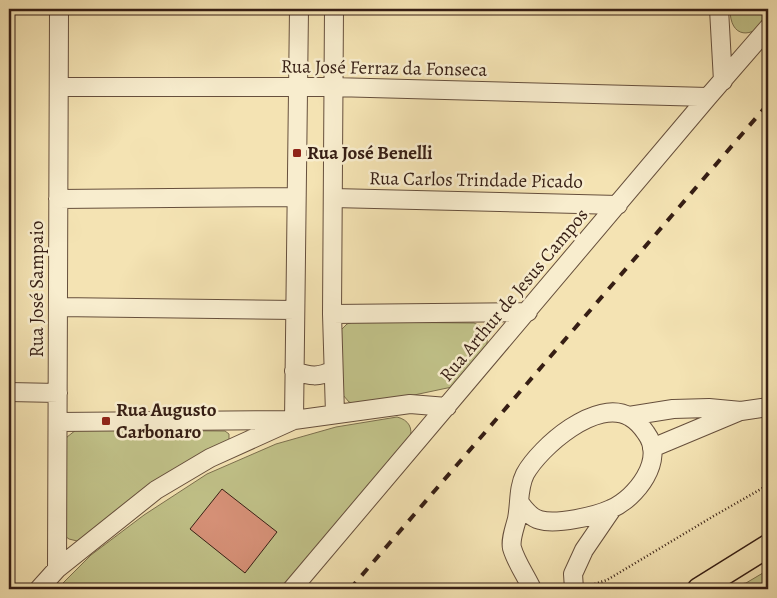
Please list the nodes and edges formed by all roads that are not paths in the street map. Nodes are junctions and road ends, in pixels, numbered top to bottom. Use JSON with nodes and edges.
{"nodes":[{"id":1,"x":59,"y":9,"type":"edge"},
{"id":2,"x":299,"y":9,"type":"edge"},
{"id":3,"x":334,"y":9,"type":"edge"},
{"id":4,"x":719,"y":9,"type":"edge"},
{"id":5,"x":768,"y":28,"type":"edge"},
{"id":6,"x":723,"y":81,"type":"junction"},
{"id":7,"x":59,"y":87,"type":"junction"},
{"id":8,"x":333,"y":87,"type":"junction"},
{"id":9,"x":298,"y":88,"type":"junction"},
{"id":10,"x":708,"y":97,"type":"junction"},
{"id":11,"x":296,"y":197,"type":"junction"},
{"id":12,"x":333,"y":198,"type":"junction"},
{"id":13,"x":58,"y":199,"type":"junction"},
{"id":14,"x":618,"y":205,"type":"junction"},
{"id":15,"x":58,"y":307,"type":"junction"},
{"id":16,"x":295,"y":310,"type":"junction"},
{"id":17,"x":528,"y":312,"type":"junction"},
{"id":18,"x":332,"y":314,"type":"junction"},
{"id":19,"x":333,"y":370,"type":"junction"},
{"id":20,"x":294,"y":371,"type":"junction"},
{"id":21,"x":9,"y":392,"type":"edge"},
{"id":22,"x":58,"y":393,"type":"junction"},
{"id":23,"x":447,"y":407,"type":"junction"},
{"id":24,"x":768,"y":408,"type":"edge"},
{"id":25,"x":741,"y":411,"type":"junction"},
{"id":26,"x":335,"y":414,"type":"junction"},
{"id":27,"x":629,"y":416,"type":"junction"},
{"id":28,"x":294,"y":420,"type":"junction"},
{"id":29,"x":58,"y":422,"type":"junction"},
{"id":30,"x":652,"y":448,"type":"junction"},
{"id":31,"x":520,"y":504,"type":"junction"},
{"id":32,"x":612,"y":509,"type":"junction"},
{"id":33,"x":768,"y":546,"type":"edge"},
{"id":34,"x":57,"y":569,"type":"junction"},
{"id":35,"x":39,"y":589,"type":"edge"},
{"id":36,"x":292,"y":589,"type":"edge"},
{"id":37,"x":532,"y":589,"type":"edge"},
{"id":38,"x":574,"y":589,"type":"edge"},
{"id":39,"x":699,"y":589,"type":"edge"}],
"edges":[{"from":1,"to":7,"type":"street","name":"Rua José Sampaio"},
{"from":2,"to":9,"type":"street"},
{"from":3,"to":8,"type":"street"},
{"from":4,"to":6,"type":"street"},
{"from":5,"to":6,"type":"street","name":"Rua Arthur de Jesus Campos"},
{"from":6,"to":10,"type":"street","name":"Rua Arthur de Jesus Campos"},
{"from":7,"to":9,"type":"street","name":"Rua José Ferraz da Fonseca"},
{"from":7,"to":13,"type":"street","name":"Rua José Sampaio"},
{"from":8,"to":9,"type":"street","name":"Rua José Ferraz da Fonseca"},
{"from":8,"to":10,"type":"street","name":"Rua José Ferraz da Fonseca"},
{"from":8,"to":12,"type":"street"},
{"from":9,"to":11,"type":"street"},
{"from":10,"to":14,"type":"street","name":"Rua Arthur de Jesus Campos"},
{"from":11,"to":13,"type":"street"},
{"from":11,"to":16,"type":"street"},
{"from":12,"to":14,"type":"street","name":"Rua Carlos Trindade Picado"},
{"from":12,"to":18,"type":"street"},
{"from":13,"to":15,"type":"street","name":"Rua José Sampaio"},
{"from":14,"to":17,"type":"street","name":"Rua Arthur de Jesus Campos"},
{"from":15,"to":16,"type":"street"},
{"from":15,"to":22,"type":"street","name":"Rua José Sampaio"},
{"from":16,"to":20,"type":"street"},
{"from":17,"to":18,"type":"street"},
{"from":17,"to":23,"type":"street","name":"Rua Arthur de Jesus Campos"},
{"from":18,"to":19,"type":"street"},
{"from":19,"to":20,"type":"street"},
{"from":19,"to":26,"type":"street"},
{"from":20,"to":28,"type":"street"},
{"from":21,"to":22,"type":"street"},
{"from":22,"to":29,"type":"street","name":"Rua José Sampaio"},
{"from":23,"to":26,"type":"street"},
{"from":23,"to":36,"type":"street","name":"Rua Arthur de Jesus Campos"},
{"from":24,"to":25,"type":"street"},
{"from":25,"to":27,"type":"street"},
{"from":25,"to":30,"type":"street"},
{"from":26,"to":28,"type":"street"},
{"from":27,"to":30,"type":"street"},
{"from":27,"to":31,"type":"street"},
{"from":28,"to":29,"type":"street"},
{"from":28,"to":34,"type":"street"},
{"from":29,"to":34,"type":"street","name":"Rua José Sampaio"},
{"from":30,"to":32,"type":"street"},
{"from":31,"to":32,"type":"street"},
{"from":31,"to":37,"type":"street"},
{"from":32,"to":38,"type":"street"},
{"from":33,"to":39,"type":"main road"},
{"from":34,"to":35,"type":"street"}]}
